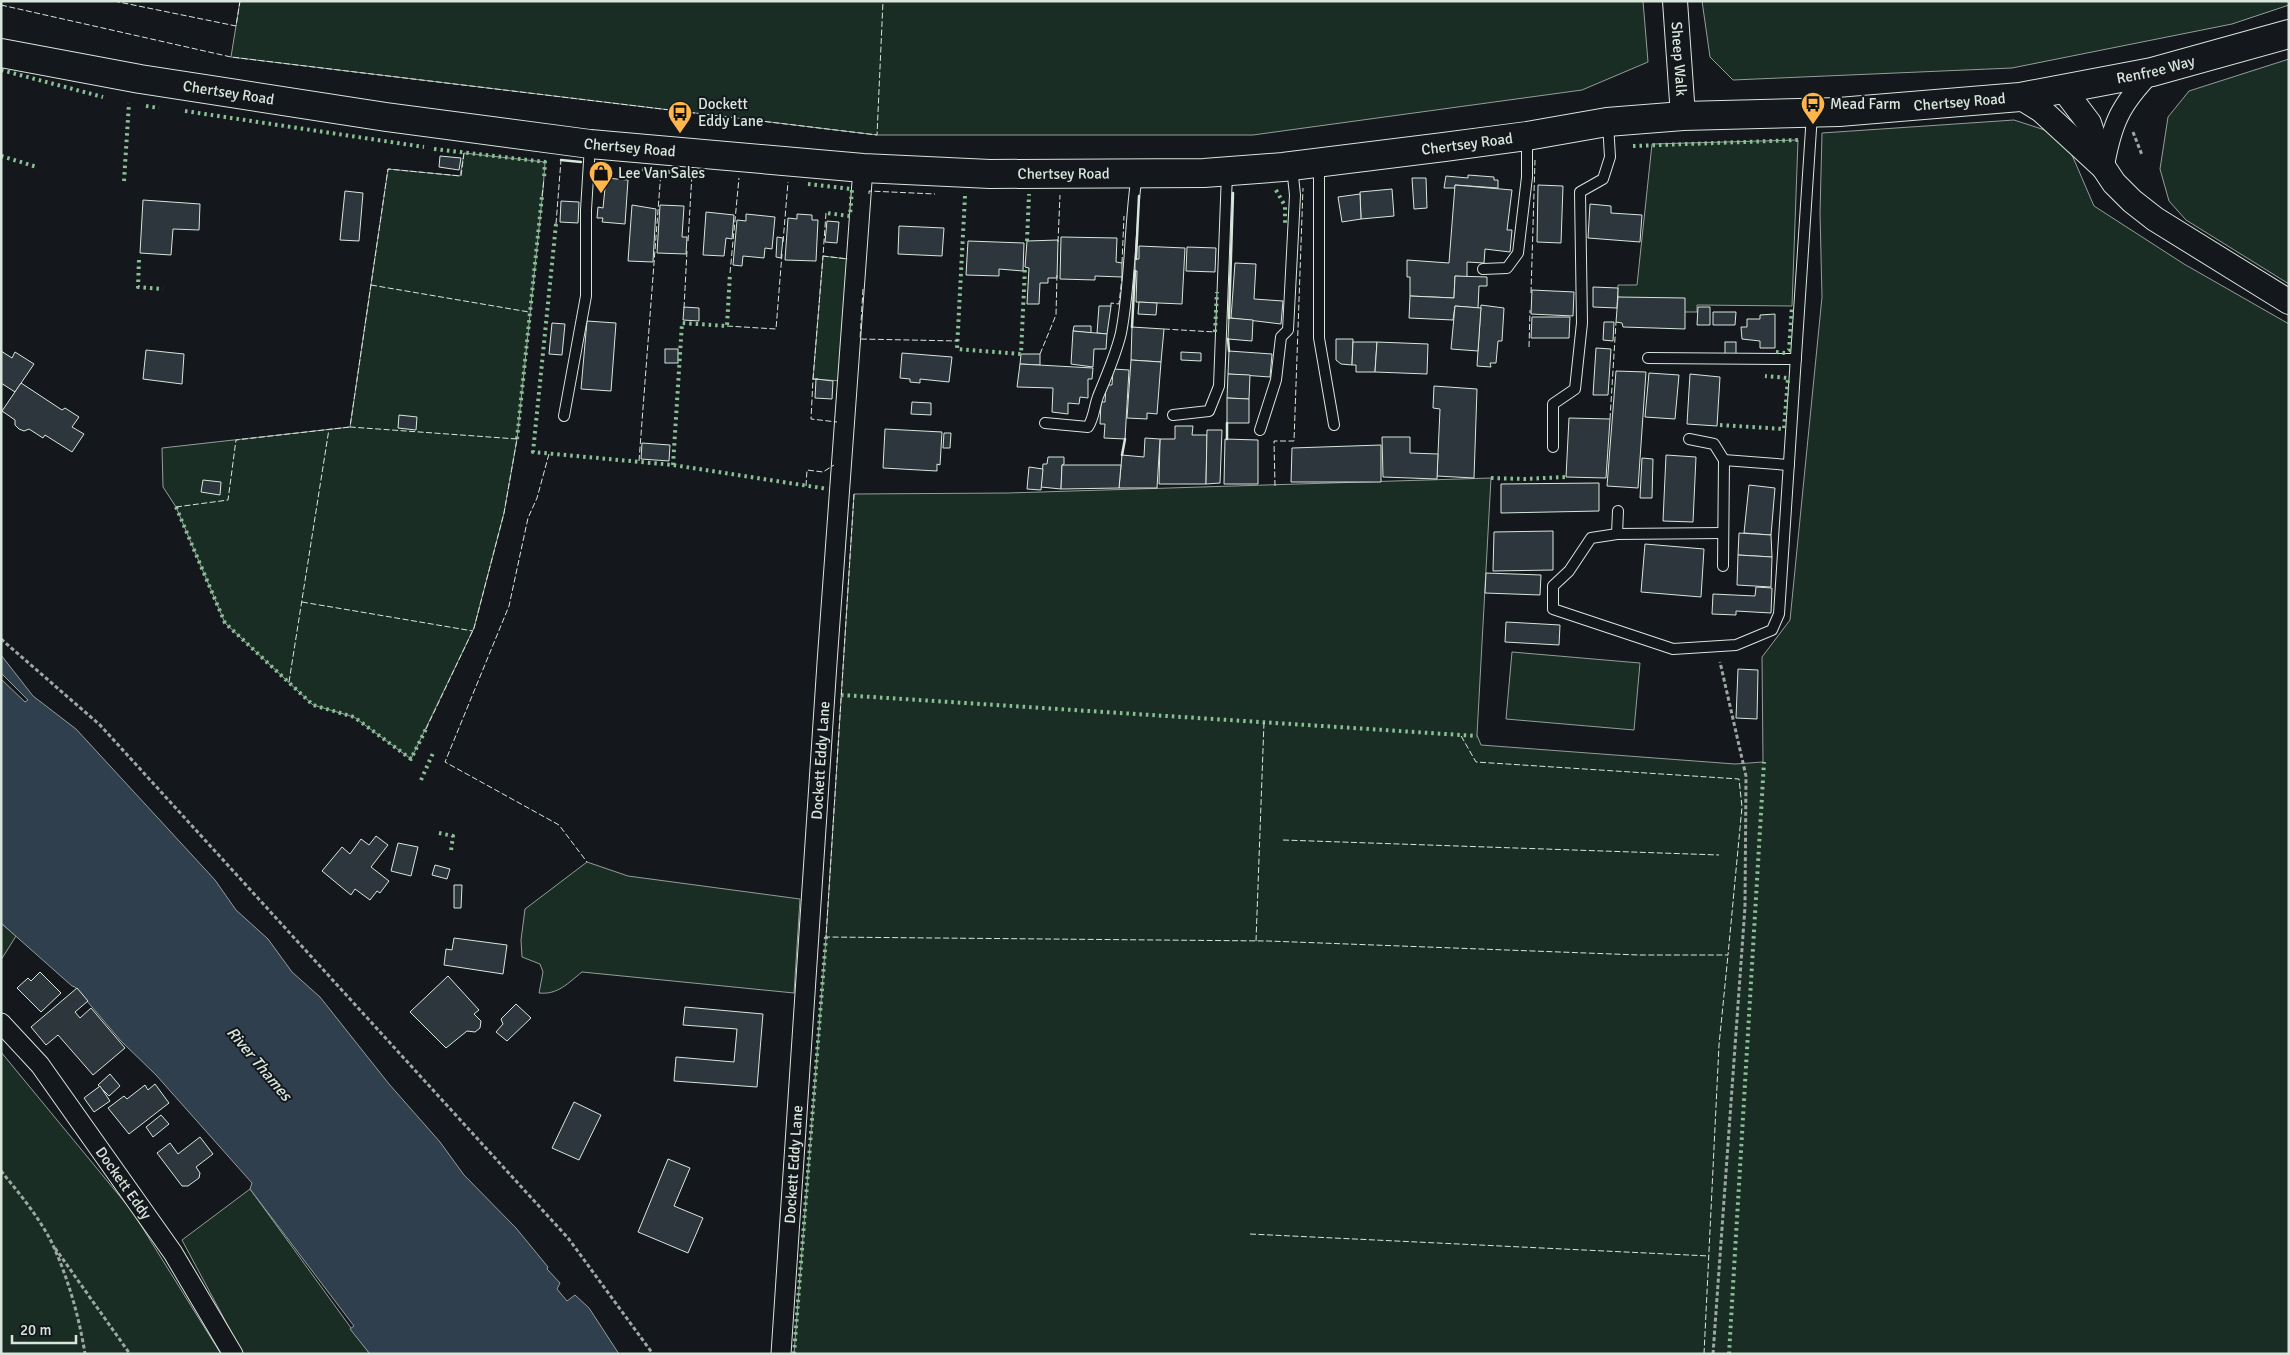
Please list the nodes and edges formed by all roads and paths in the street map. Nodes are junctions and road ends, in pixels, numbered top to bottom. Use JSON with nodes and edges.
{"nodes":[{"id":1,"x":1675,"y":1,"type":"edge"},
{"id":2,"x":2289,"y":34,"type":"edge"},
{"id":3,"x":1,"y":53,"type":"edge"},
{"id":4,"x":2152,"y":72,"type":"junction"},
{"id":5,"x":2064,"y":90,"type":"junction"},
{"id":6,"x":2020,"y":97,"type":"junction"},
{"id":7,"x":1812,"y":113,"type":"junction"},
{"id":8,"x":1683,"y":116,"type":"junction"},
{"id":9,"x":1608,"y":122,"type":"junction"},
{"id":10,"x":2130,"y":125,"type":"dead end"},
{"id":11,"x":1528,"y":136,"type":"junction"},
{"id":12,"x":590,"y":144,"type":"junction"},
{"id":13,"x":2142,"y":155,"type":"dead end"},
{"id":14,"x":1319,"y":162,"type":"junction"},
{"id":15,"x":1292,"y":166,"type":"junction"},
{"id":16,"x":863,"y":168,"type":"junction"},
{"id":17,"x":2104,"y":168,"type":"junction"},
{"id":18,"x":1227,"y":172,"type":"junction"},
{"id":19,"x":1137,"y":173,"type":"junction"},
{"id":20,"x":1483,"y":270,"type":"dead end"},
{"id":21,"x":2289,"y":302,"type":"edge"},
{"id":22,"x":1648,"y":358,"type":"dead end"},
{"id":23,"x":1796,"y":359,"type":"junction"},
{"id":24,"x":1173,"y":415,"type":"dead end"},
{"id":25,"x":564,"y":416,"type":"dead end"},
{"id":26,"x":1045,"y":423,"type":"dead end"},
{"id":27,"x":1334,"y":425,"type":"dead end"},
{"id":28,"x":1260,"y":430,"type":"dead end"},
{"id":29,"x":1689,"y":439,"type":"dead end"},
{"id":30,"x":1553,"y":447,"type":"dead end"},
{"id":31,"x":1724,"y":460,"type":"junction"},
{"id":32,"x":1789,"y":465,"type":"junction"},
{"id":33,"x":1618,"y":511,"type":"dead end"},
{"id":34,"x":1723,"y":533,"type":"junction"},
{"id":35,"x":1617,"y":534,"type":"junction"},
{"id":36,"x":1723,"y":566,"type":"dead end"},
{"id":37,"x":1,"y":639,"type":"edge"},
{"id":38,"x":1717,"y":646,"type":"junction"},
{"id":39,"x":1,"y":1023,"type":"edge"},
{"id":40,"x":1,"y":1171,"type":"edge"},
{"id":41,"x":52,"y":1243,"type":"junction"},
{"id":42,"x":85,"y":1354,"type":"edge"},
{"id":43,"x":130,"y":1354,"type":"edge"},
{"id":44,"x":233,"y":1354,"type":"edge"},
{"id":45,"x":653,"y":1354,"type":"edge"},
{"id":46,"x":781,"y":1354,"type":"edge"},
{"id":47,"x":1713,"y":1354,"type":"edge"}],
"edges":[{"from":1,"to":8,"type":"street","name":"Sheep Walk"},
{"from":2,"to":4,"type":"main road","name":"Renfree Way"},
{"from":3,"to":12,"type":"main road","name":"Chertsey Road"},
{"from":4,"to":5,"type":"main road","name":"Renfree Way"},
{"from":4,"to":17,"type":"street"},
{"from":5,"to":6,"type":"main road","name":"Renfree Way"},
{"from":5,"to":17,"type":"street","name":"Chertsey Road"},
{"from":6,"to":7,"type":"main road","name":"Chertsey Road"},
{"from":6,"to":17,"type":"street","name":"Chertsey Road"},
{"from":7,"to":8,"type":"main road","name":"Chertsey Road"},
{"from":7,"to":23,"type":"lane"},
{"from":8,"to":9,"type":"main road","name":"Chertsey Road"},
{"from":9,"to":11,"type":"main road","name":"Chertsey Road"},
{"from":9,"to":30,"type":"lane"},
{"from":10,"to":13,"type":"path"},
{"from":11,"to":14,"type":"main road","name":"Chertsey Road"},
{"from":11,"to":20,"type":"lane"},
{"from":12,"to":16,"type":"main road","name":"Chertsey Road"},
{"from":12,"to":25,"type":"lane"},
{"from":14,"to":15,"type":"main road","name":"Chertsey Road"},
{"from":14,"to":27,"type":"lane"},
{"from":15,"to":18,"type":"main road","name":"Chertsey Road"},
{"from":15,"to":28,"type":"lane"},
{"from":16,"to":19,"type":"main road","name":"Chertsey Road"},
{"from":16,"to":46,"type":"street","name":"Dockett Eddy Lane"},
{"from":17,"to":21,"type":"street","name":"Chertsey Road"},
{"from":18,"to":19,"type":"main road","name":"Chertsey Road"},
{"from":18,"to":24,"type":"lane"},
{"from":19,"to":26,"type":"lane"},
{"from":22,"to":23,"type":"lane"},
{"from":23,"to":32,"type":"lane"},
{"from":29,"to":31,"type":"lane"},
{"from":31,"to":32,"type":"lane"},
{"from":31,"to":34,"type":"lane"},
{"from":32,"to":38,"type":"lane"},
{"from":33,"to":35,"type":"lane"},
{"from":34,"to":35,"type":"lane"},
{"from":34,"to":36,"type":"lane"},
{"from":35,"to":38,"type":"lane"},
{"from":37,"to":45,"type":"path"},
{"from":38,"to":47,"type":"path"},
{"from":39,"to":44,"type":"street","name":"Dockett Eddy"},
{"from":40,"to":41,"type":"path"},
{"from":41,"to":42,"type":"path"},
{"from":41,"to":43,"type":"path"}]}
